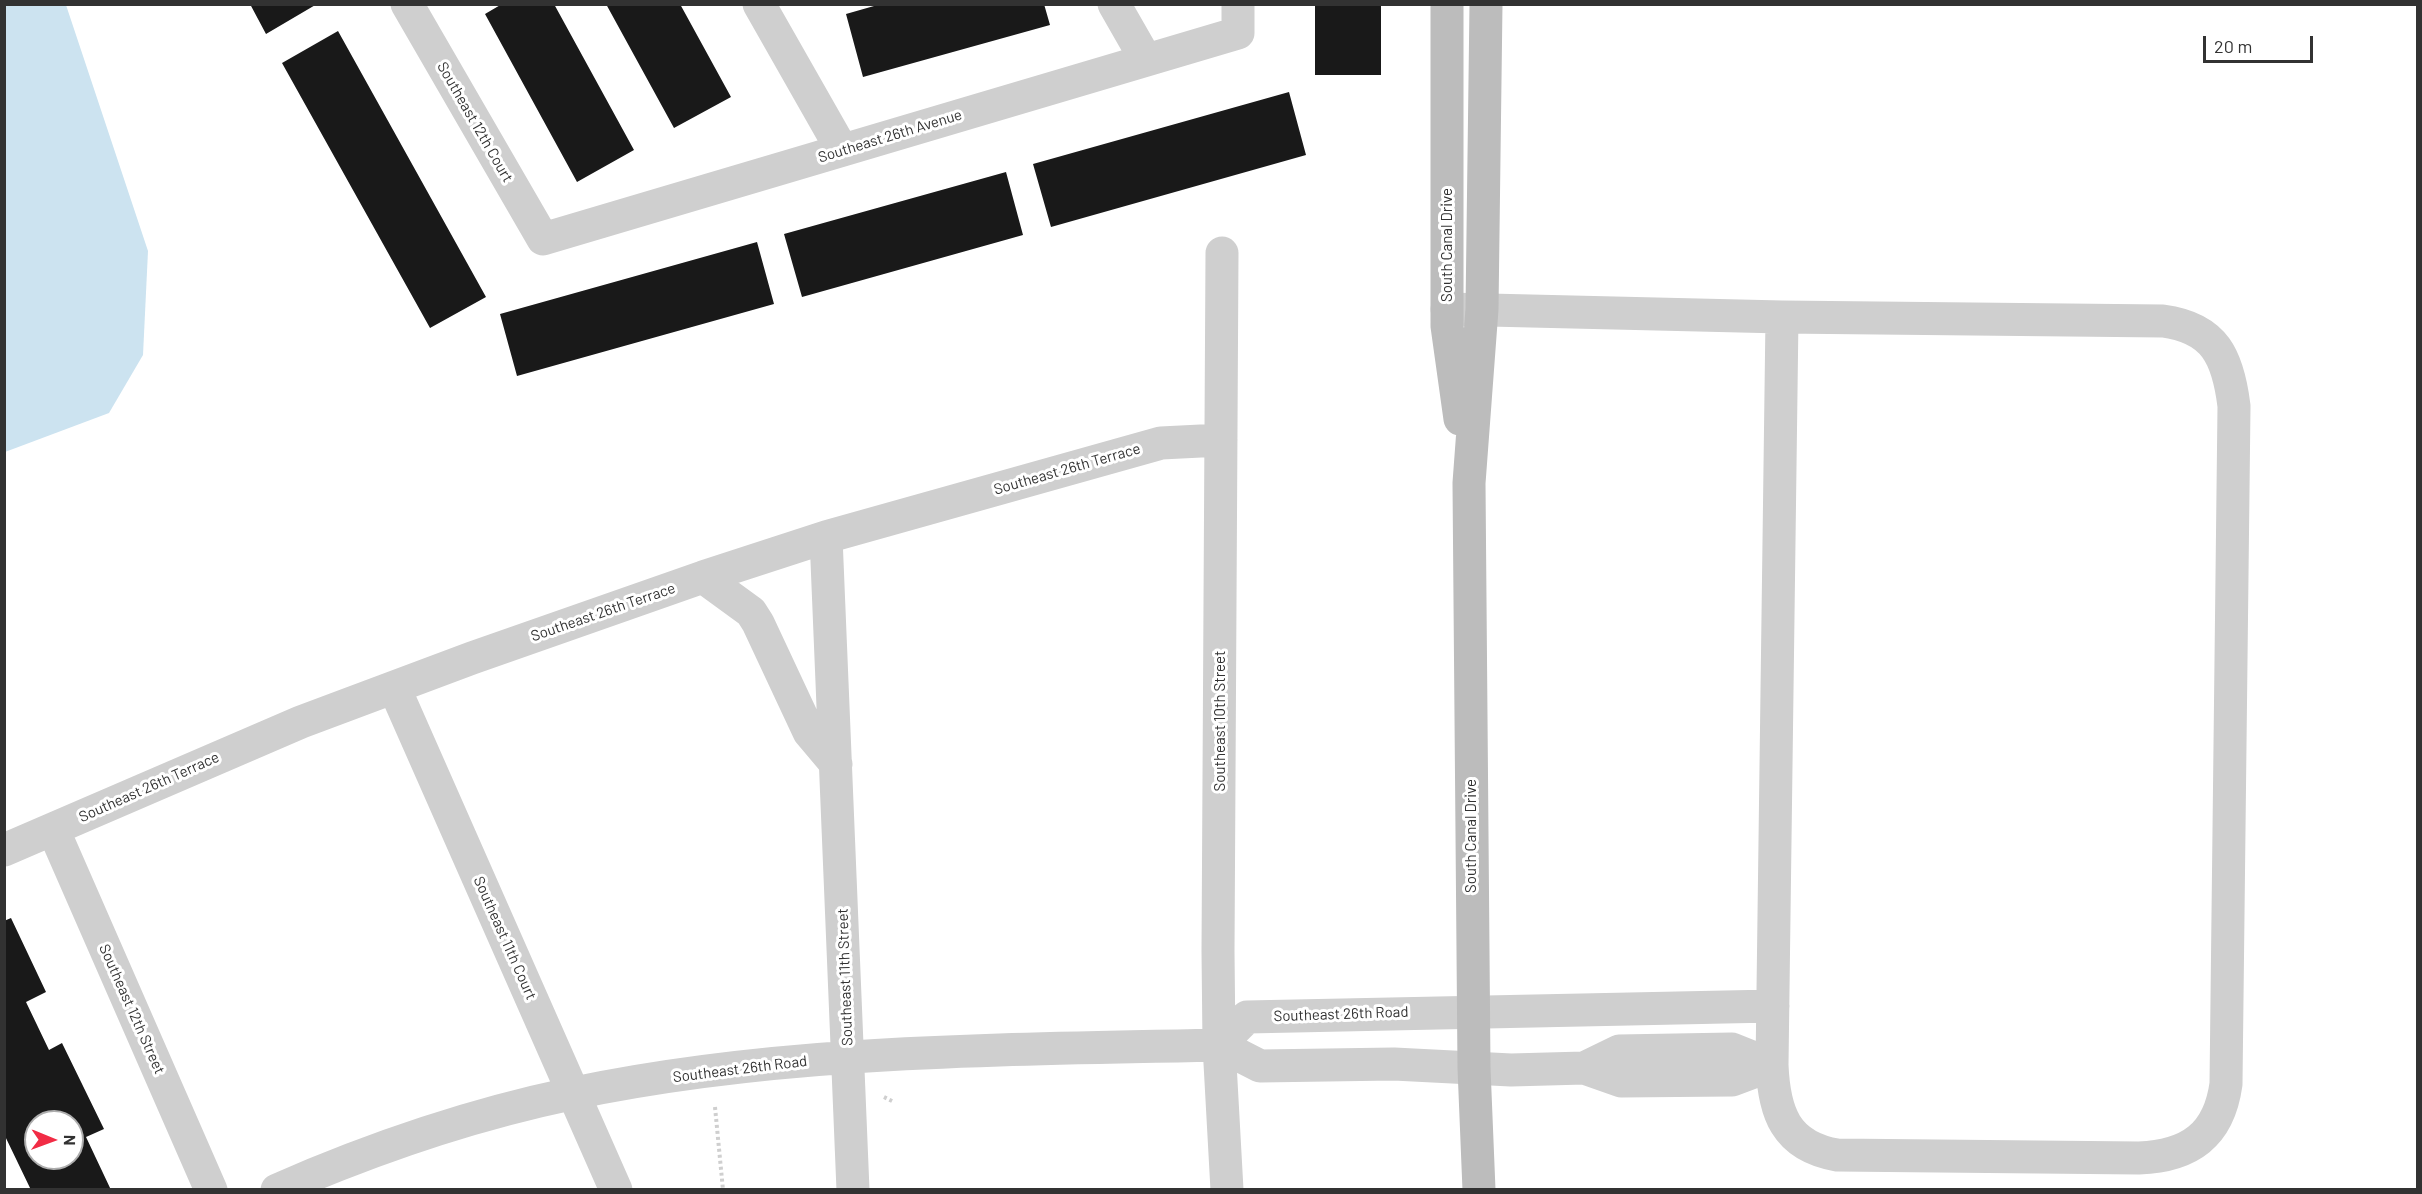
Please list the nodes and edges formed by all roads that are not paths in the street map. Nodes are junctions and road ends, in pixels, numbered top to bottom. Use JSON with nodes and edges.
{"nodes":[{"id":1,"x":407,"y":4,"type":"edge"},
{"id":2,"x":759,"y":4,"type":"edge"},
{"id":3,"x":1114,"y":4,"type":"edge"},
{"id":4,"x":1447,"y":4,"type":"edge"},
{"id":5,"x":1486,"y":4,"type":"edge"},
{"id":6,"x":1238,"y":19,"type":"edge"},
{"id":7,"x":1146,"y":60,"type":"junction"},
{"id":8,"x":842,"y":150,"type":"junction"},
{"id":9,"x":543,"y":239,"type":"joint"},
{"id":10,"x":1222,"y":253,"type":"dead end"},
{"id":11,"x":1447,"y":309,"type":"junction"},
{"id":12,"x":1482,"y":309,"type":"junction"},
{"id":13,"x":1782,"y":317,"type":"junction"},
{"id":14,"x":1221,"y":440,"type":"junction"},
{"id":15,"x":1469,"y":483,"type":"junction"},
{"id":16,"x":826,"y":537,"type":"junction"},
{"id":17,"x":703,"y":577,"type":"junction"},
{"id":18,"x":394,"y":687,"type":"junction"},
{"id":19,"x":836,"y":764,"type":"junction"},
{"id":20,"x":53,"y":829,"type":"junction"},
{"id":21,"x":4,"y":850,"type":"edge"},
{"id":22,"x":1773,"y":1006,"type":"junction"},
{"id":23,"x":1473,"y":1012,"type":"junction"},
{"id":24,"x":1321,"y":1015,"type":"junction"},
{"id":25,"x":1219,"y":1045,"type":"junction"},
{"id":26,"x":848,"y":1057,"type":"junction"},
{"id":27,"x":1772,"y":1065,"type":"junction"},
{"id":28,"x":1321,"y":1066,"type":"junction"},
{"id":29,"x":1474,"y":1068,"type":"junction"},
{"id":30,"x":571,"y":1093,"type":"junction"},
{"id":31,"x":212,"y":1190,"type":"edge"},
{"id":32,"x":277,"y":1190,"type":"edge"},
{"id":33,"x":616,"y":1190,"type":"edge"},
{"id":34,"x":853,"y":1190,"type":"edge"},
{"id":35,"x":1227,"y":1190,"type":"edge"},
{"id":36,"x":1479,"y":1190,"type":"edge"}],
"edges":[{"from":1,"to":9,"type":"street","name":"Southeast 12th Court"},
{"from":2,"to":8,"type":"street"},
{"from":3,"to":7,"type":"street"},
{"from":4,"to":11,"type":"street","name":"South Canal Drive"},
{"from":5,"to":12,"type":"street","name":"South Canal Drive"},
{"from":6,"to":7,"type":"street","name":"Southeast 26th Avenue"},
{"from":7,"to":8,"type":"street","name":"Southeast 26th Avenue"},
{"from":8,"to":9,"type":"street","name":"Southeast 26th Avenue"},
{"from":10,"to":14,"type":"street","name":"Southeast 10th Street"},
{"from":11,"to":12,"type":"street"},
{"from":11,"to":15,"type":"street","name":"South Canal Drive"},
{"from":12,"to":13,"type":"street"},
{"from":12,"to":15,"type":"street","name":"South Canal Drive"},
{"from":13,"to":22,"type":"street"},
{"from":13,"to":27,"type":"street"},
{"from":14,"to":16,"type":"street","name":"Southeast 26th Terrace"},
{"from":14,"to":25,"type":"street","name":"Southeast 10th Street"},
{"from":15,"to":23,"type":"street","name":"South Canal Drive"},
{"from":16,"to":17,"type":"street","name":"Southeast 26th Terrace"},
{"from":16,"to":19,"type":"street","name":"Southeast 11th Street"},
{"from":17,"to":18,"type":"street","name":"Southeast 26th Terrace"},
{"from":17,"to":19,"type":"street"},
{"from":18,"to":20,"type":"street","name":"Southeast 26th Terrace"},
{"from":18,"to":30,"type":"street","name":"Southeast 11th Court"},
{"from":19,"to":26,"type":"street","name":"Southeast 11th Street"},
{"from":20,"to":21,"type":"street","name":"Southeast 26th Terrace"},
{"from":20,"to":31,"type":"street","name":"Southeast 12th Street"},
{"from":22,"to":23,"type":"street","name":"Southeast 26th Road"},
{"from":22,"to":27,"type":"street"},
{"from":23,"to":24,"type":"street","name":"Southeast 26th Road"},
{"from":23,"to":29,"type":"street","name":"South Canal Drive"},
{"from":24,"to":25,"type":"street","name":"Southeast 26th Road"},
{"from":24,"to":28,"type":"street"},
{"from":25,"to":26,"type":"street","name":"Southeast 26th Road"},
{"from":25,"to":28,"type":"street","name":"Southeast 26th Road"},
{"from":25,"to":35,"type":"street","name":"Southeast 10th Street"},
{"from":26,"to":30,"type":"street","name":"Southeast 26th Road"},
{"from":26,"to":34,"type":"street","name":"Southeast 11th Street"},
{"from":27,"to":29,"type":"street","name":"Southeast 26th Road"},
{"from":28,"to":29,"type":"street","name":"Southeast 26th Road"},
{"from":29,"to":36,"type":"street","name":"South Canal Drive"},
{"from":30,"to":32,"type":"street","name":"Southeast 26th Road"},
{"from":30,"to":33,"type":"street","name":"Southeast 11th Court"}]}
